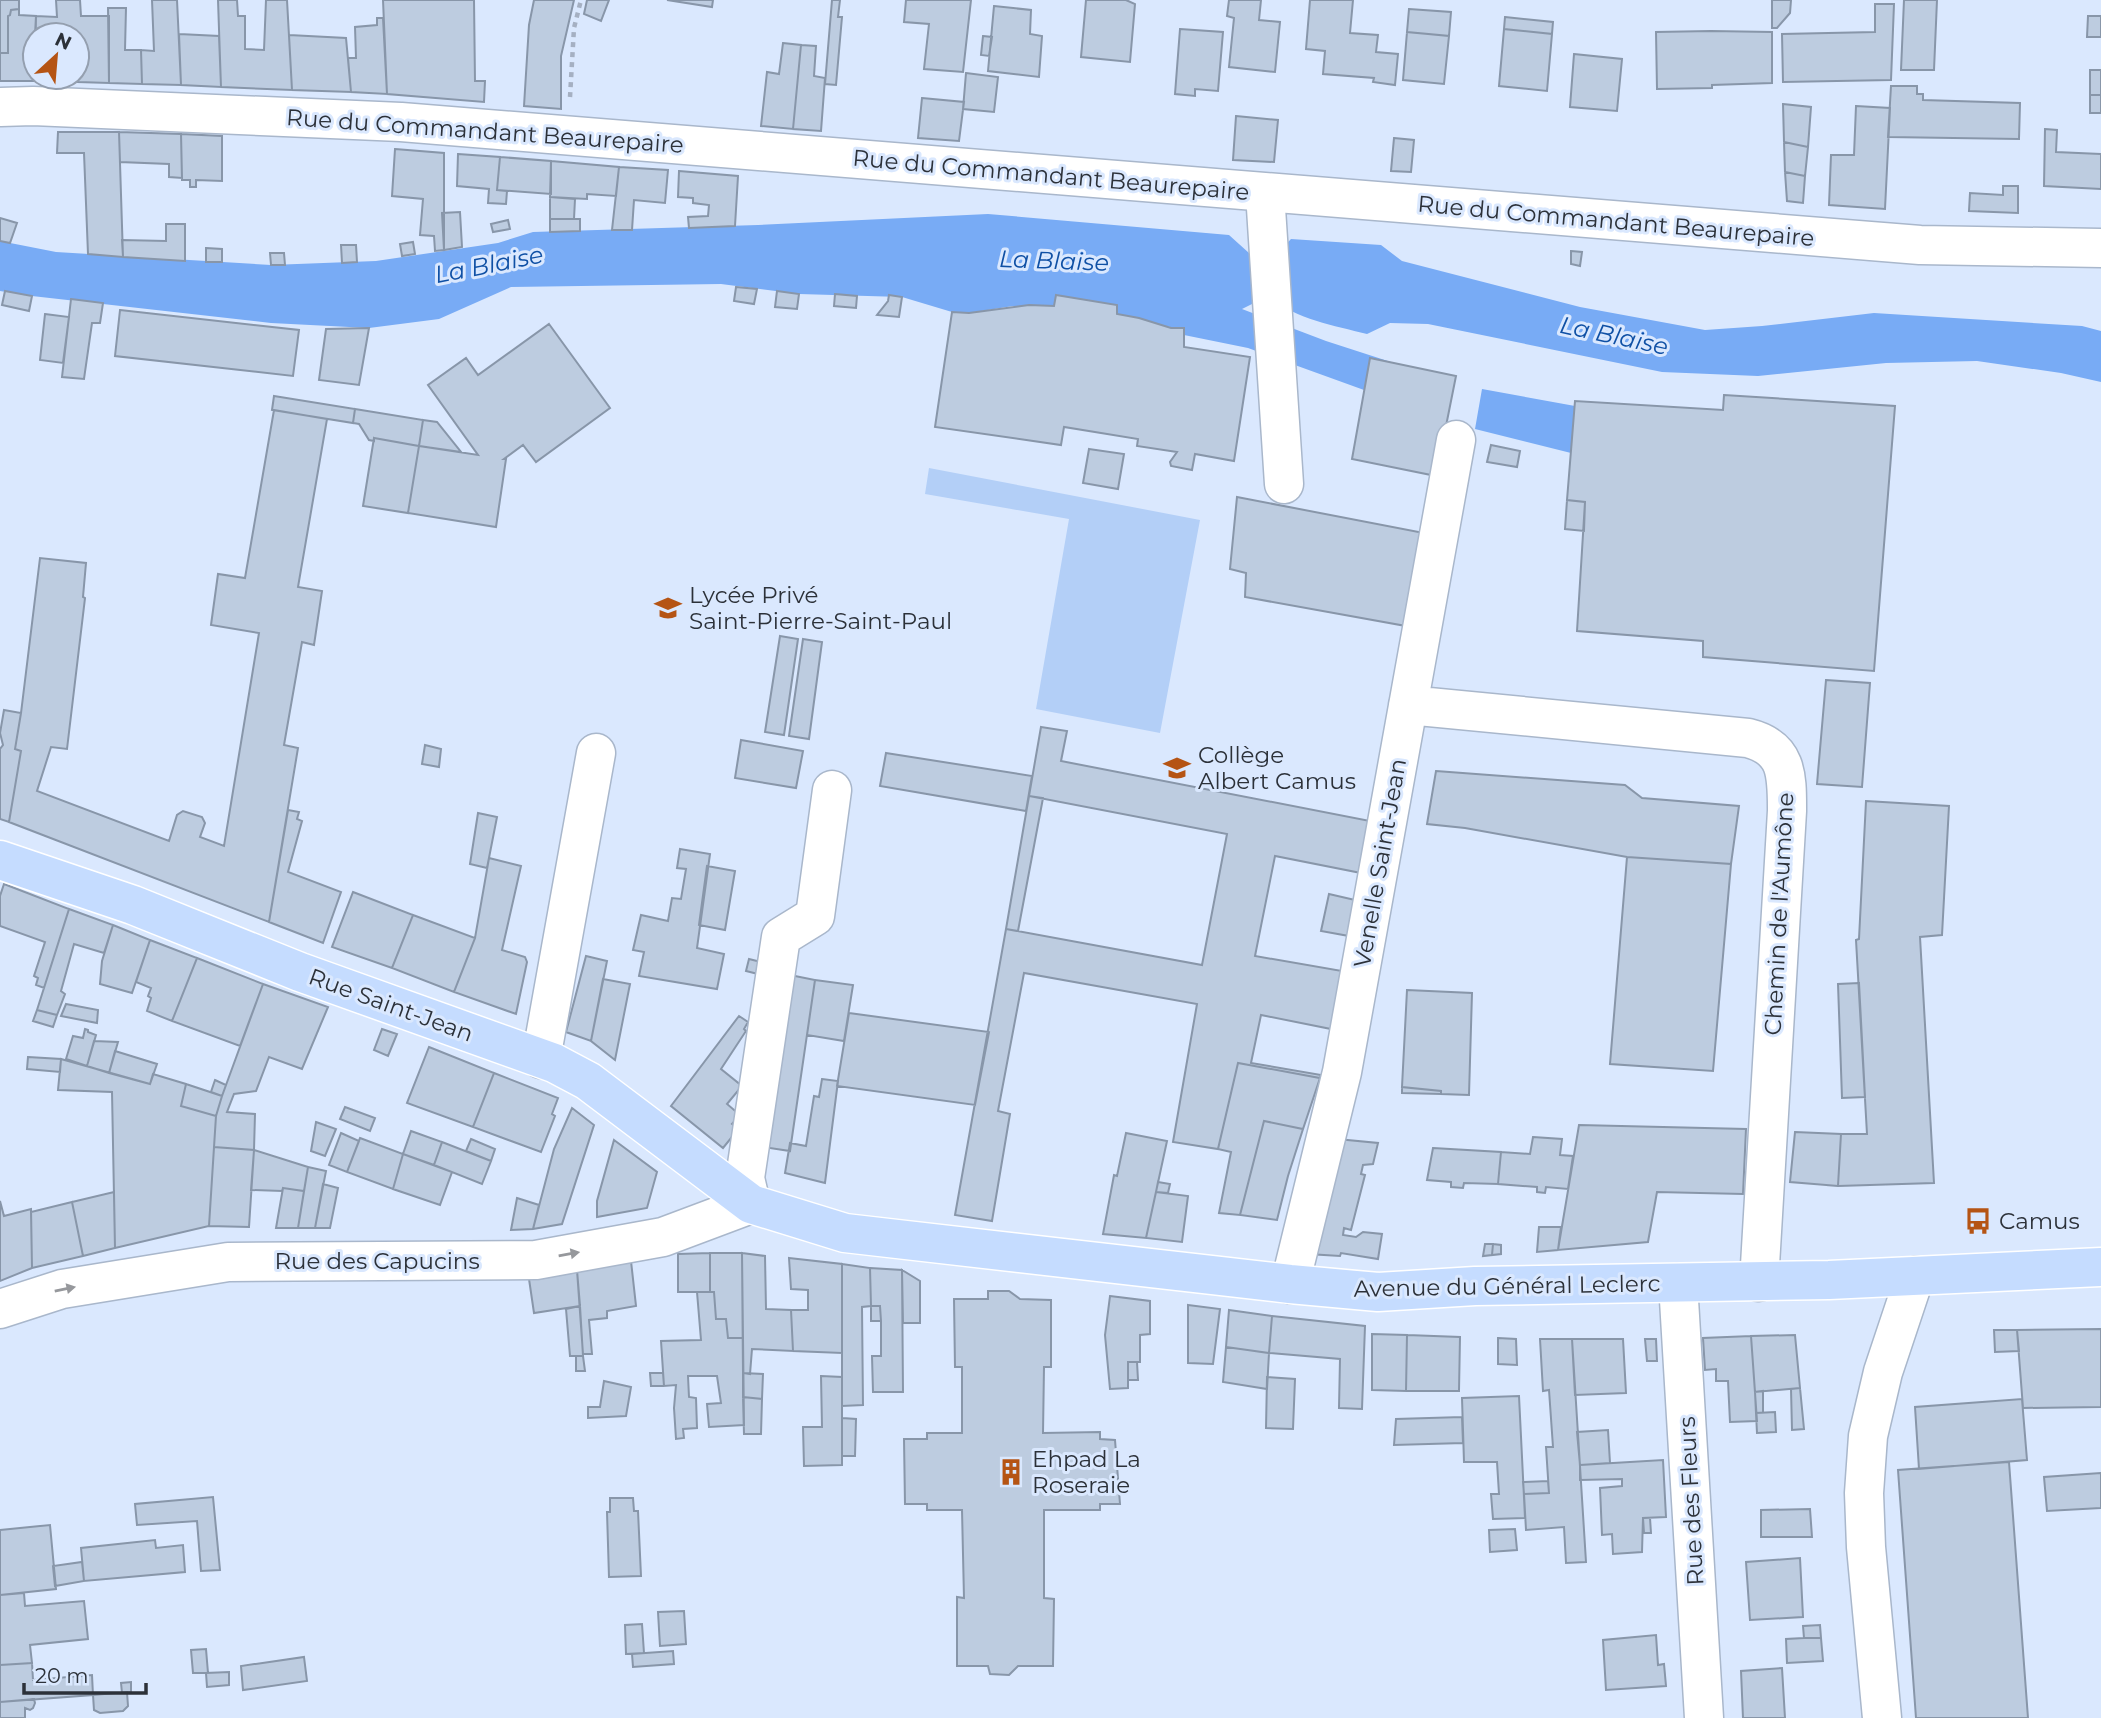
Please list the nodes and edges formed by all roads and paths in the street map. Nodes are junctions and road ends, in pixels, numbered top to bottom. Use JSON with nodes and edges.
{"nodes":[{"id":1,"x":581,"y":0,"type":"edge"},
{"id":2,"x":0,"y":107,"type":"edge"},
{"id":3,"x":568,"y":136,"type":"junction"},
{"id":4,"x":1265,"y":193,"type":"junction"},
{"id":5,"x":2101,"y":248,"type":"edge"},
{"id":6,"x":1456,"y":440,"type":"dead end"},
{"id":7,"x":1284,"y":484,"type":"dead end"},
{"id":8,"x":1408,"y":705,"type":"junction"},
{"id":9,"x":596,"y":753,"type":"dead end"},
{"id":10,"x":832,"y":790,"type":"dead end"},
{"id":11,"x":0,"y":860,"type":"edge"},
{"id":12,"x":541,"y":1059,"type":"junction"},
{"id":13,"x":751,"y":1204,"type":"junction"},
{"id":14,"x":2101,"y":1267,"type":"edge"},
{"id":15,"x":1915,"y":1276,"type":"junction"},
{"id":16,"x":1759,"y":1282,"type":"junction"},
{"id":17,"x":1678,"y":1283,"type":"junction"},
{"id":18,"x":1290,"y":1284,"type":"junction"},
{"id":19,"x":0,"y":1309,"type":"edge"},
{"id":20,"x":1704,"y":1718,"type":"edge"},
{"id":21,"x":1882,"y":1718,"type":"edge"}],
"edges":[{"from":1,"to":3,"type":"path"},
{"from":2,"to":3,"type":"street","name":"Rue du Commandant Beaurepaire"},
{"from":3,"to":4,"type":"street","name":"Rue du Commandant Beaurepaire"},
{"from":4,"to":5,"type":"street","name":"Rue du Commandant Beaurepaire"},
{"from":4,"to":7,"type":"street"},
{"from":6,"to":8,"type":"street","name":"Venelle Saint-Jean"},
{"from":8,"to":16,"type":"street","name":"Chemin de l'Aumône"},
{"from":8,"to":18,"type":"street","name":"Venelle Saint-Jean"},
{"from":9,"to":12,"type":"street"},
{"from":10,"to":13,"type":"street"},
{"from":11,"to":12,"type":"main road","name":"Rue Saint-Jean"},
{"from":12,"to":13,"type":"main road","name":"Rue Saint-Jean"},
{"from":13,"to":18,"type":"main road","name":"Avenue du Général Leclerc"},
{"from":19,"to":13,"type":"street","name":"Rue des Capucins","one_way":true},
{"from":14,"to":15,"type":"main road","name":"Avenue du Général Leclerc"},
{"from":15,"to":16,"type":"main road","name":"Avenue du Général Leclerc"},
{"from":15,"to":21,"type":"street"},
{"from":16,"to":17,"type":"main road","name":"Avenue du Général Leclerc"},
{"from":17,"to":18,"type":"main road","name":"Avenue du Général Leclerc"},
{"from":17,"to":20,"type":"street","name":"Rue des Fleurs"}]}
